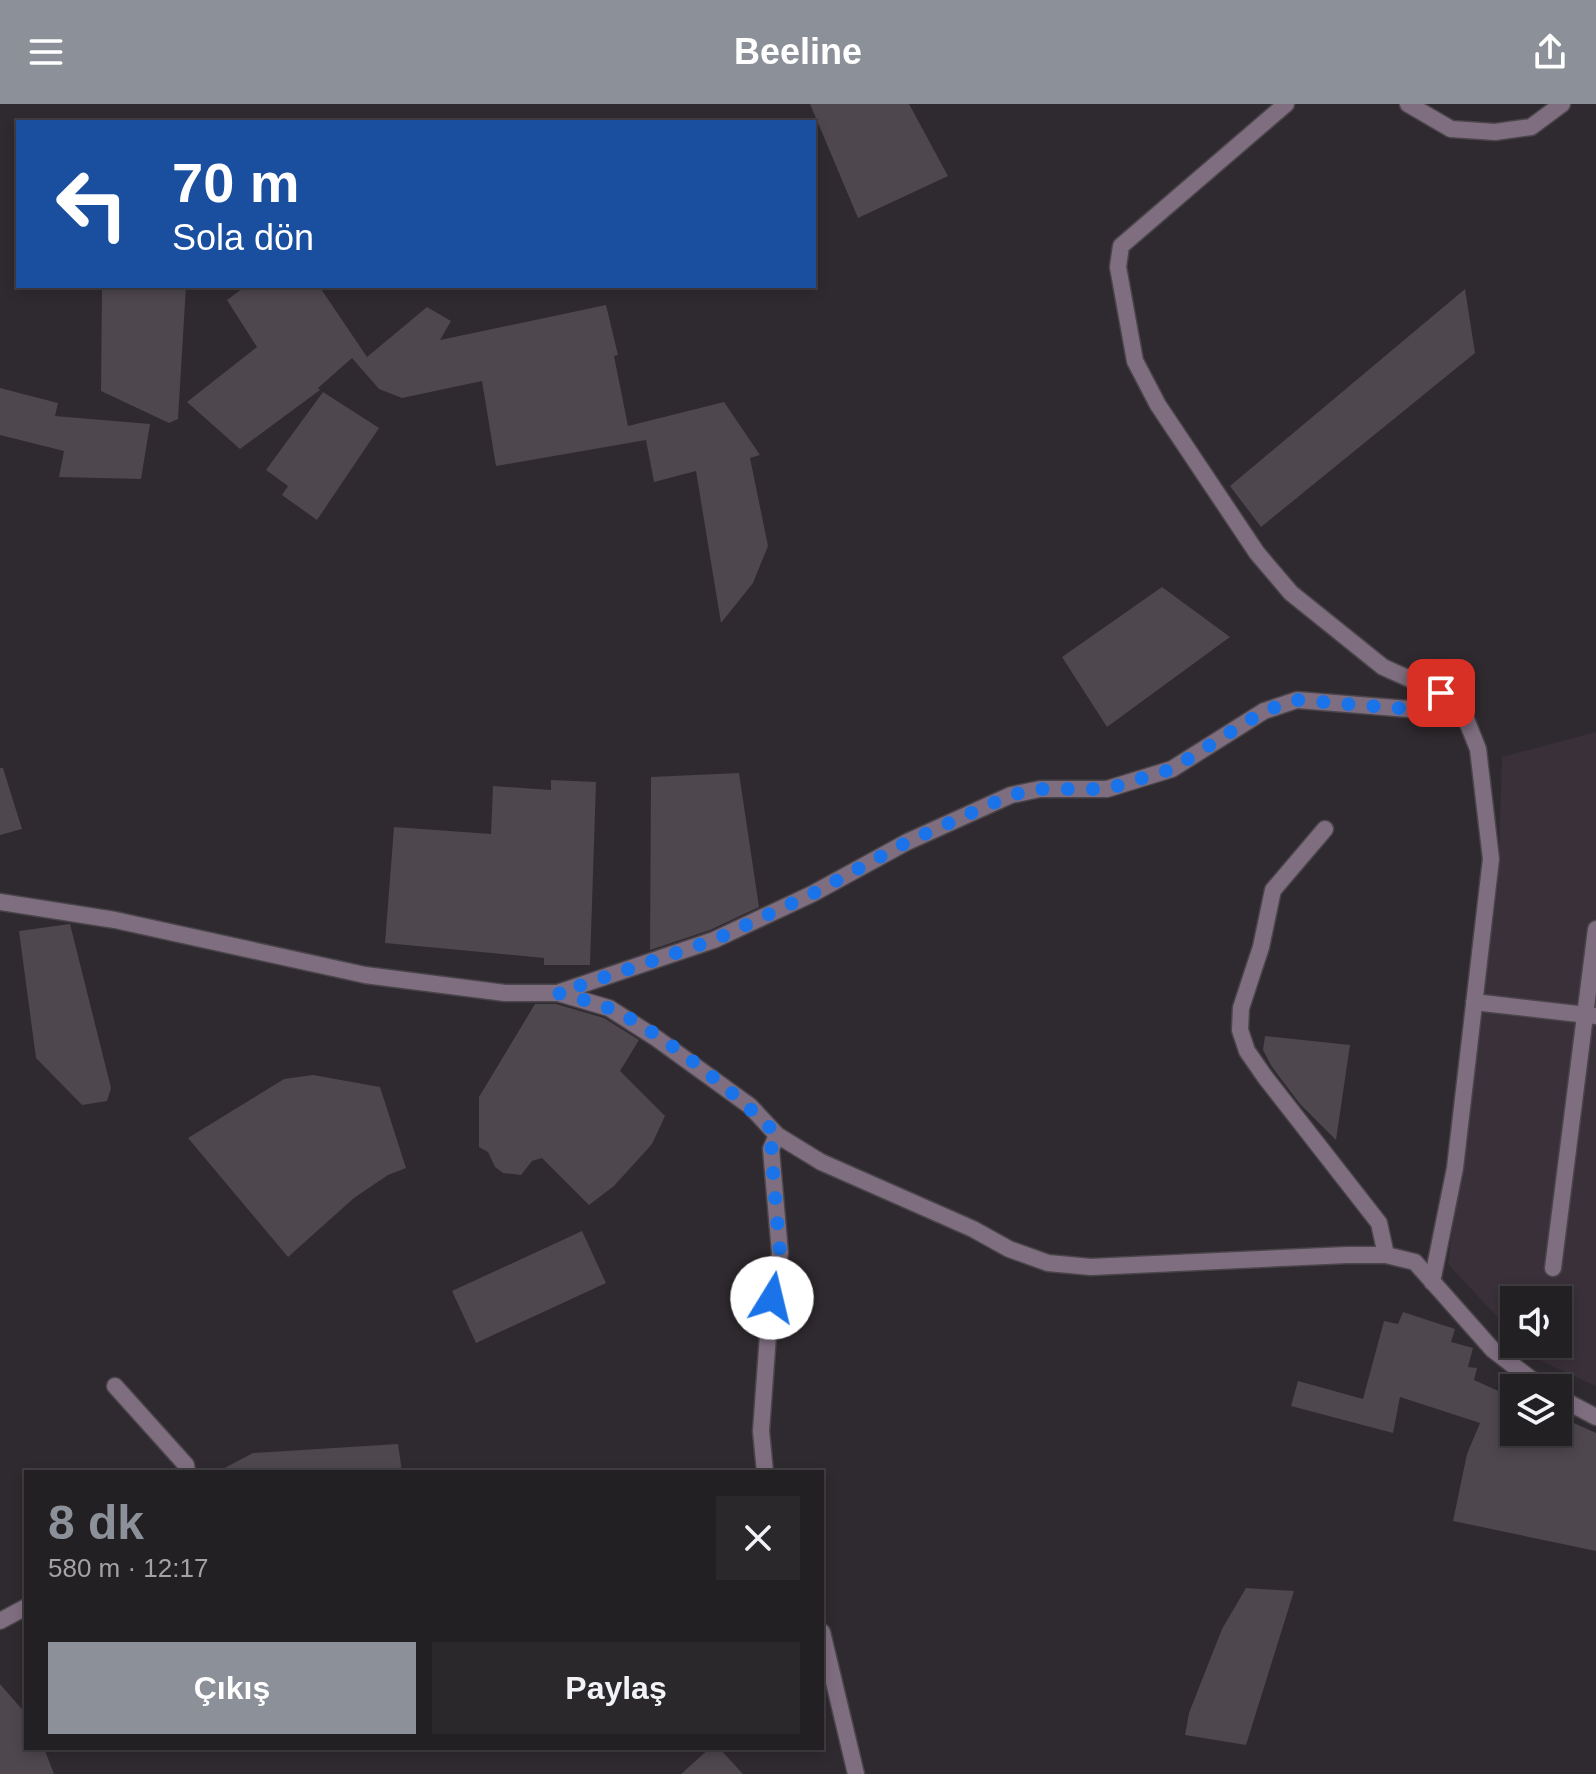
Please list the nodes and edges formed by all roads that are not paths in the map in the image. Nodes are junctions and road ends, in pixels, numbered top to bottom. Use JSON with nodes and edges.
{"nodes":[{"id":1,"x":1286,"y":104,"type":"edge"},
{"id":2,"x":1408,"y":104,"type":"edge"},
{"id":3,"x":1562,"y":104,"type":"edge"},
{"id":4,"x":1441,"y":693,"type":"junction"},
{"id":5,"x":1325,"y":829,"type":"dead end"},
{"id":6,"x":0,"y":902,"type":"edge"},
{"id":7,"x":1596,"y":929,"type":"edge"},
{"id":8,"x":558,"y":993,"type":"junction"},
{"id":9,"x":1474,"y":1002,"type":"junction"},
{"id":10,"x":1591,"y":1015,"type":"edge"},
{"id":11,"x":777,"y":1135,"type":"junction"},
{"id":12,"x":1386,"y":1255,"type":"junction"},
{"id":13,"x":1553,"y":1268,"type":"dead end"},
{"id":14,"x":1432,"y":1282,"type":"junction"},
{"id":15,"x":1525,"y":1374,"type":"edge"},
{"id":16,"x":115,"y":1386,"type":"dead end"},
{"id":17,"x":1572,"y":1404,"type":"edge"},
{"id":18,"x":1596,"y":1417,"type":"edge"},
{"id":19,"x":187,"y":1470,"type":"edge"},
{"id":20,"x":765,"y":1470,"type":"edge"},
{"id":21,"x":24,"y":1608,"type":"edge"},
{"id":22,"x":0,"y":1621,"type":"edge"},
{"id":23,"x":824,"y":1640,"type":"edge"},
{"id":24,"x":856,"y":1774,"type":"edge"}],
"edges":[{"from":1,"to":4,"type":"street"},
{"from":2,"to":3,"type":"street"},
{"from":4,"to":8,"type":"street"},
{"from":4,"to":9,"type":"street"},
{"from":5,"to":12,"type":"street"},
{"from":6,"to":8,"type":"street"},
{"from":7,"to":10,"type":"street"},
{"from":8,"to":11,"type":"street"},
{"from":9,"to":10,"type":"street"},
{"from":9,"to":14,"type":"street"},
{"from":10,"to":13,"type":"street"},
{"from":11,"to":12,"type":"street"},
{"from":11,"to":20,"type":"street"},
{"from":12,"to":14,"type":"street"},
{"from":14,"to":15,"type":"street"},
{"from":16,"to":19,"type":"street"},
{"from":17,"to":18,"type":"street"},
{"from":21,"to":22,"type":"street"},
{"from":23,"to":24,"type":"street"}]}
